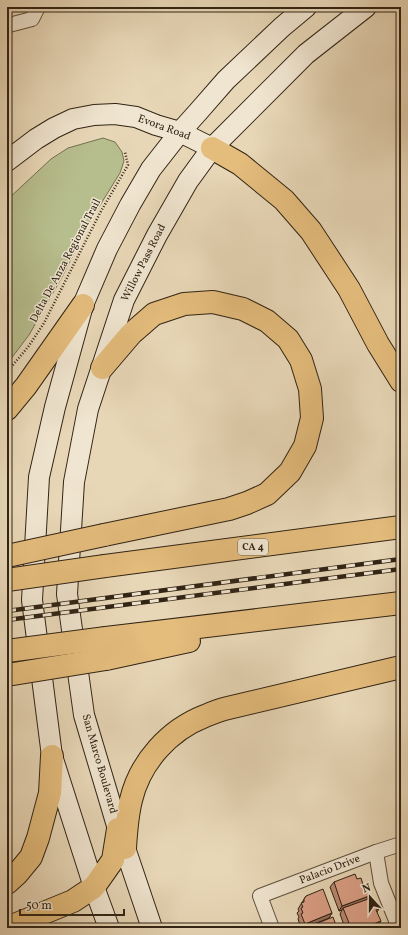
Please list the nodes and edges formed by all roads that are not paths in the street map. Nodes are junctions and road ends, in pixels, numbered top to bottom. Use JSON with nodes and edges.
{"nodes":[{"id":1,"x":38,"y":7,"type":"edge"},
{"id":2,"x":306,"y":7,"type":"edge"},
{"id":3,"x":366,"y":7,"type":"edge"},
{"id":4,"x":7,"y":25,"type":"edge"},
{"id":5,"x":180,"y":132,"type":"junction"},
{"id":6,"x":212,"y":148,"type":"junction"},
{"id":7,"x":7,"y":161,"type":"edge"},
{"id":8,"x":83,"y":305,"type":"junction"},
{"id":9,"x":102,"y":368,"type":"junction"},
{"id":10,"x":401,"y":381,"type":"edge"},
{"id":11,"x":7,"y":409,"type":"edge"},
{"id":12,"x":401,"y":527,"type":"edge"},
{"id":13,"x":7,"y":556,"type":"edge"},
{"id":14,"x":7,"y":580,"type":"edge"},
{"id":15,"x":67,"y":594,"type":"joint"},
{"id":16,"x":401,"y":603,"type":"edge"},
{"id":17,"x":106,"y":648,"type":"junction"},
{"id":18,"x":7,"y":651,"type":"edge"},
{"id":19,"x":401,"y":667,"type":"edge"},
{"id":20,"x":7,"y":675,"type":"edge"},
{"id":21,"x":52,"y":756,"type":"junction"},
{"id":22,"x":121,"y":839,"type":"junction"},
{"id":23,"x":401,"y":844,"type":"edge"},
{"id":24,"x":376,"y":852,"type":"junction"},
{"id":25,"x":7,"y":883,"type":"edge"},
{"id":26,"x":94,"y":887,"type":"junction"},
{"id":27,"x":7,"y":928,"type":"edge"},
{"id":28,"x":109,"y":928,"type":"edge"},
{"id":29,"x":152,"y":928,"type":"edge"},
{"id":30,"x":272,"y":928,"type":"edge"},
{"id":31,"x":399,"y":928,"type":"edge"}],
"edges":[{"from":1,"to":4,"type":"street"},
{"from":2,"to":5,"type":"main road"},
{"from":3,"to":6,"type":"main road","name":"Willow Pass Road"},
{"from":5,"to":6,"type":"main road","name":"Evora Road"},
{"from":5,"to":7,"type":"main road","name":"Evora Road"},
{"from":5,"to":8,"type":"main road"},
{"from":6,"to":9,"type":"main road","name":"Willow Pass Road"},
{"from":6,"to":10,"type":"highway"},
{"from":8,"to":11,"type":"highway"},
{"from":8,"to":21,"type":"main road"},
{"from":9,"to":13,"type":"highway","bridge":true},
{"from":9,"to":15,"type":"main road","name":"Willow Pass Road"},
{"from":12,"to":14,"type":"highway","number":"CA 4","bridge":true},
{"from":15,"to":22,"type":"main road","name":"San Marco Boulevard"},
{"from":16,"to":17,"type":"highway"},
{"from":17,"to":18,"type":"highway","bridge":true},
{"from":17,"to":20,"type":"highway","bridge":true},
{"from":19,"to":22,"type":"highway"},
{"from":21,"to":25,"type":"highway"},
{"from":21,"to":26,"type":"main road"},
{"from":22,"to":26,"type":"highway"},
{"from":22,"to":29,"type":"main road","name":"San Marco Boulevard"},
{"from":23,"to":24,"type":"street","name":"Palacio Drive"},
{"from":24,"to":30,"type":"street","name":"Palacio Drive"},
{"from":24,"to":31,"type":"street"},
{"from":26,"to":27,"type":"highway"},
{"from":26,"to":28,"type":"main road"}]}
